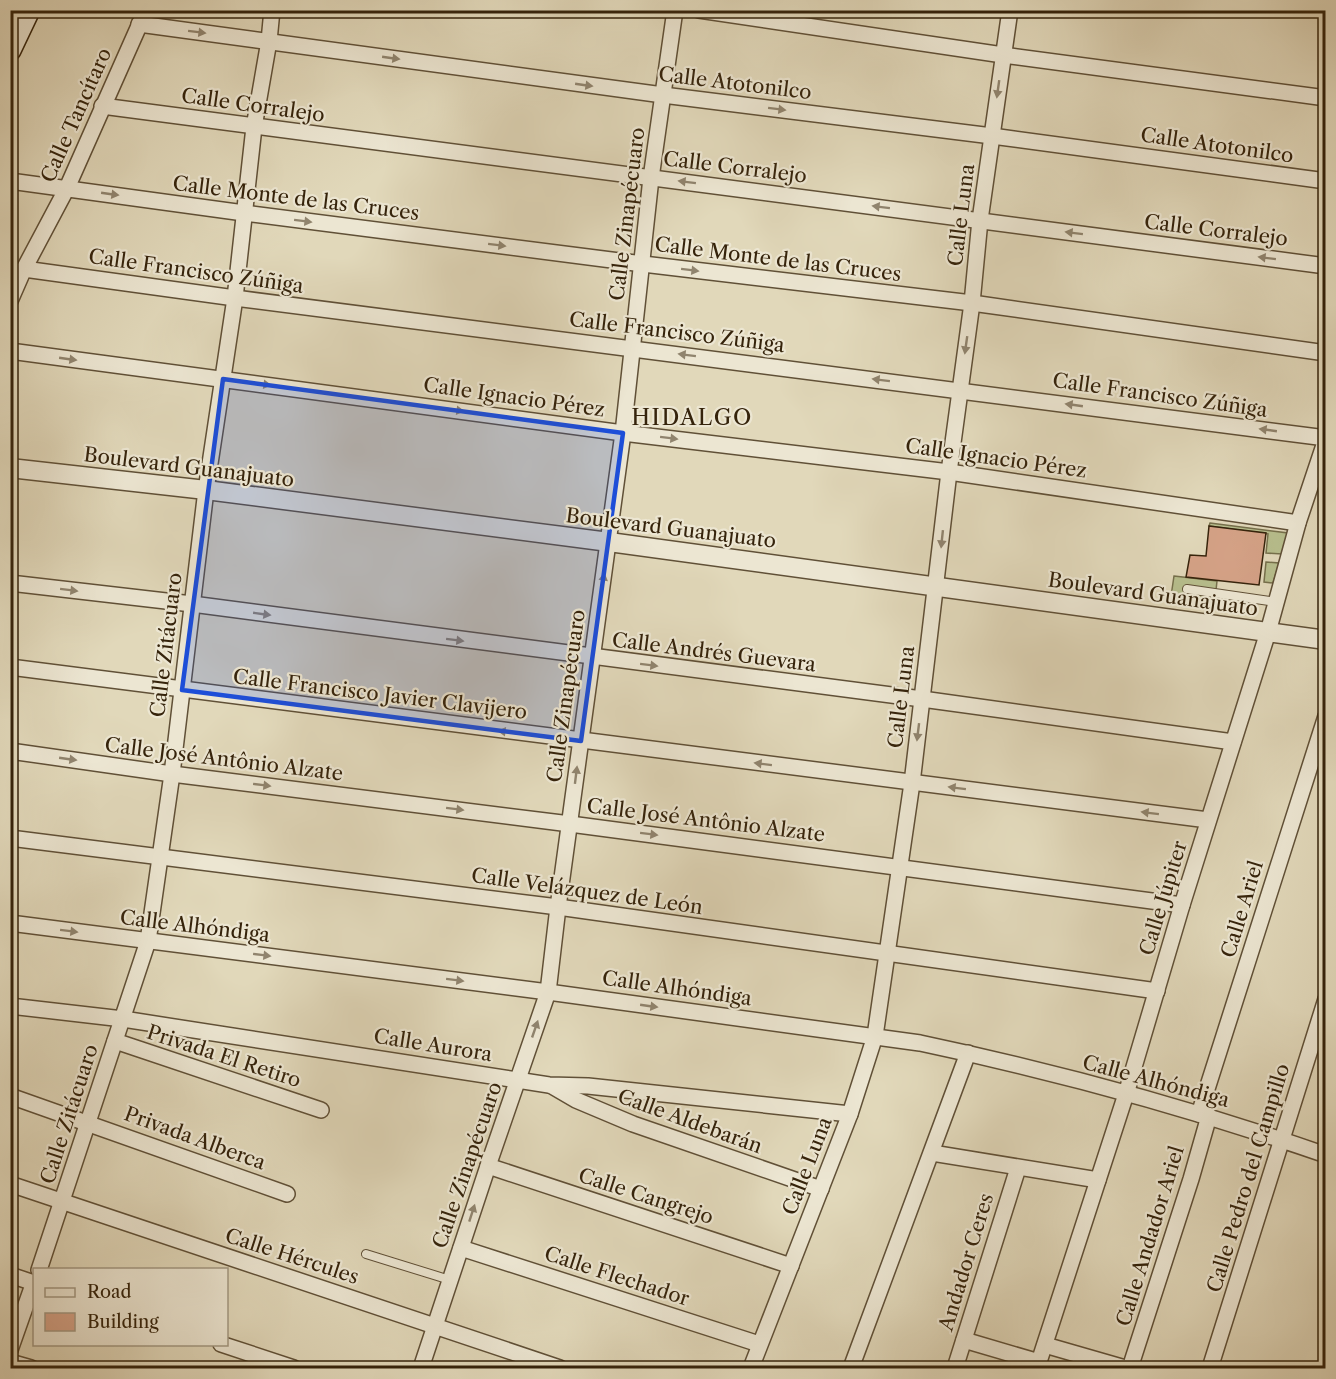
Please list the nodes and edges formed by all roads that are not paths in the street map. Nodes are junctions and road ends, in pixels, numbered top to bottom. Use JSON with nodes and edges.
{"nodes":[{"id":1,"x":24,"y":10,"type":"edge"},
{"id":2,"x":29,"y":10,"type":"edge"},
{"id":3,"x":272,"y":10,"type":"edge"},
{"id":4,"x":675,"y":10,"type":"edge"},
{"id":5,"x":699,"y":10,"type":"edge"},
{"id":6,"x":1010,"y":10,"type":"edge"},
{"id":7,"x":143,"y":17,"type":"edge"},
{"id":8,"x":10,"y":38,"type":"edge"},
{"id":9,"x":269,"y":41,"type":"junction"},
{"id":10,"x":10,"y":50,"type":"edge"},
{"id":11,"x":1003,"y":55,"type":"junction"},
{"id":12,"x":663,"y":95,"type":"junction"},
{"id":13,"x":1326,"y":98,"type":"edge"},
{"id":14,"x":102,"y":106,"type":"junction"},
{"id":15,"x":254,"y":127,"type":"junction"},
{"id":16,"x":992,"y":136,"type":"junction"},
{"id":17,"x":651,"y":178,"type":"junction"},
{"id":18,"x":10,"y":181,"type":"edge"},
{"id":19,"x":1326,"y":181,"type":"edge"},
{"id":20,"x":67,"y":188,"type":"junction"},
{"id":21,"x":244,"y":213,"type":"junction"},
{"id":22,"x":980,"y":220,"type":"junction"},
{"id":23,"x":643,"y":264,"type":"junction"},
{"id":24,"x":1326,"y":266,"type":"edge"},
{"id":25,"x":24,"y":269,"type":"junction"},
{"id":26,"x":235,"y":298,"type":"junction"},
{"id":27,"x":10,"y":301,"type":"edge"},
{"id":28,"x":972,"y":303,"type":"junction"},
{"id":29,"x":633,"y":348,"type":"junction"},
{"id":30,"x":10,"y":351,"type":"edge"},
{"id":31,"x":1326,"y":353,"type":"edge"},
{"id":32,"x":224,"y":379,"type":"junction"},
{"id":33,"x":960,"y":390,"type":"junction"},
{"id":34,"x":623,"y":433,"type":"junction"},
{"id":35,"x":1326,"y":439,"type":"edge"},
{"id":36,"x":10,"y":468,"type":"edge"},
{"id":37,"x":949,"y":472,"type":"junction"},
{"id":38,"x":206,"y":490,"type":"junction"},
{"id":39,"x":1298,"y":523,"type":"junction"},
{"id":40,"x":609,"y":542,"type":"junction"},
{"id":41,"x":10,"y":583,"type":"edge"},
{"id":42,"x":937,"y":586,"type":"junction"},
{"id":43,"x":1187,"y":589,"type":"dead end"},
{"id":44,"x":1276,"y":602,"type":"junction"},
{"id":45,"x":192,"y":604,"type":"junction"},
{"id":46,"x":1268,"y":633,"type":"junction"},
{"id":47,"x":1326,"y":640,"type":"edge"},
{"id":48,"x":593,"y":657,"type":"junction"},
{"id":49,"x":10,"y":668,"type":"edge"},
{"id":50,"x":182,"y":690,"type":"junction"},
{"id":51,"x":922,"y":699,"type":"junction"},
{"id":52,"x":1326,"y":716,"type":"edge"},
{"id":53,"x":581,"y":741,"type":"junction"},
{"id":54,"x":1233,"y":742,"type":"junction"},
{"id":55,"x":10,"y":751,"type":"edge"},
{"id":56,"x":172,"y":774,"type":"junction"},
{"id":57,"x":912,"y":783,"type":"junction"},
{"id":58,"x":1208,"y":820,"type":"junction"},
{"id":59,"x":570,"y":824,"type":"junction"},
{"id":60,"x":10,"y":838,"type":"edge"},
{"id":61,"x":161,"y":858,"type":"junction"},
{"id":62,"x":901,"y":867,"type":"junction"},
{"id":63,"x":1182,"y":905,"type":"junction"},
{"id":64,"x":558,"y":907,"type":"junction"},
{"id":65,"x":10,"y":923,"type":"edge"},
{"id":66,"x":148,"y":941,"type":"junction"},
{"id":67,"x":888,"y":953,"type":"junction"},
{"id":68,"x":1157,"y":991,"type":"junction"},
{"id":69,"x":548,"y":992,"type":"junction"},
{"id":70,"x":1326,"y":999,"type":"edge"},
{"id":71,"x":10,"y":1006,"type":"edge"},
{"id":72,"x":123,"y":1019,"type":"junction"},
{"id":73,"x":875,"y":1036,"type":"junction"},
{"id":74,"x":115,"y":1041,"type":"junction"},
{"id":75,"x":968,"y":1053,"type":"junction"},
{"id":76,"x":518,"y":1079,"type":"junction"},
{"id":77,"x":549,"y":1085,"type":"junction"},
{"id":78,"x":1126,"y":1094,"type":"junction"},
{"id":79,"x":10,"y":1096,"type":"edge"},
{"id":80,"x":321,"y":1110,"type":"dead end"},
{"id":81,"x":850,"y":1114,"type":"junction"},
{"id":82,"x":1204,"y":1115,"type":"junction"},
{"id":83,"x":89,"y":1122,"type":"junction"},
{"id":84,"x":1283,"y":1140,"type":"junction"},
{"id":85,"x":932,"y":1153,"type":"junction"},
{"id":86,"x":1326,"y":1155,"type":"edge"},
{"id":87,"x":488,"y":1166,"type":"junction"},
{"id":88,"x":1018,"y":1168,"type":"junction"},
{"id":89,"x":1098,"y":1180,"type":"junction"},
{"id":90,"x":10,"y":1184,"type":"edge"},
{"id":91,"x":821,"y":1189,"type":"junction"},
{"id":92,"x":287,"y":1194,"type":"dead end"},
{"id":93,"x":62,"y":1202,"type":"junction"},
{"id":94,"x":461,"y":1248,"type":"junction"},
{"id":95,"x":366,"y":1254,"type":"dead end"},
{"id":96,"x":791,"y":1266,"type":"junction"},
{"id":97,"x":39,"y":1268,"type":"edge"},
{"id":98,"x":10,"y":1275,"type":"edge"},
{"id":99,"x":450,"y":1280,"type":"junction"},
{"id":100,"x":33,"y":1283,"type":"edge"},
{"id":101,"x":33,"y":1286,"type":"edge"},
{"id":102,"x":435,"y":1325,"type":"junction"},
{"id":103,"x":964,"y":1340,"type":"junction"},
{"id":104,"x":759,"y":1344,"type":"junction"},
{"id":105,"x":1045,"y":1345,"type":"junction"},
{"id":106,"x":227,"y":1346,"type":"edge"},
{"id":107,"x":10,"y":1350,"type":"edge"},
{"id":108,"x":10,"y":1362,"type":"edge"},
{"id":109,"x":1038,"y":1365,"type":"edge"},
{"id":110,"x":31,"y":1368,"type":"edge"},
{"id":111,"x":294,"y":1368,"type":"edge"},
{"id":112,"x":421,"y":1368,"type":"edge"},
{"id":113,"x":560,"y":1368,"type":"edge"},
{"id":114,"x":751,"y":1368,"type":"edge"},
{"id":115,"x":851,"y":1368,"type":"edge"},
{"id":116,"x":955,"y":1368,"type":"edge"},
{"id":117,"x":1125,"y":1368,"type":"edge"},
{"id":118,"x":1130,"y":1368,"type":"edge"},
{"id":119,"x":1210,"y":1368,"type":"edge"}],
"edges":[{"from":1,"to":8,"type":"lane"},
{"from":2,"to":10,"type":"main road"},
{"from":3,"to":9,"type":"street","name":"Calle Zitácuaro"},
{"from":4,"to":12,"type":"street","name":"Calle Zinapécuaro"},
{"from":5,"to":11,"type":"street"},
{"from":6,"to":11,"type":"street","name":"Calle Luna"},
{"from":7,"to":9,"type":"street","name":"Calle Atotonilco","one_way":true},
{"from":7,"to":14,"type":"street","name":"Calle Tancítaro"},
{"from":9,"to":12,"type":"street","name":"Calle Atotonilco","one_way":true},
{"from":9,"to":15,"type":"street","name":"Calle Zitácuaro"},
{"from":11,"to":13,"type":"street"},
{"from":11,"to":16,"type":"street","name":"Calle Luna","one_way":true},
{"from":12,"to":16,"type":"street","name":"Calle Atotonilco","one_way":true},
{"from":12,"to":17,"type":"street","name":"Calle Zinapécuaro"},
{"from":14,"to":15,"type":"street","name":"Calle Corralejo"},
{"from":14,"to":20,"type":"street","name":"Calle Tancítaro"},
{"from":15,"to":17,"type":"street","name":"Calle Corralejo"},
{"from":15,"to":21,"type":"street","name":"Calle Zitácuaro"},
{"from":16,"to":19,"type":"street","name":"Calle Atotonilco"},
{"from":16,"to":22,"type":"street","name":"Calle Luna"},
{"from":22,"to":17,"type":"street","name":"Calle Corralejo","one_way":true},
{"from":17,"to":23,"type":"street","name":"Calle Zinapécuaro"},
{"from":18,"to":20,"type":"street","name":"Calle Monte de las Cruces"},
{"from":20,"to":21,"type":"street","name":"Calle Monte de las Cruces","one_way":true},
{"from":20,"to":25,"type":"street","name":"Calle Tancítaro"},
{"from":21,"to":23,"type":"street","name":"Calle Monte de las Cruces","one_way":true},
{"from":21,"to":26,"type":"street","name":"Calle Zitácuaro"},
{"from":24,"to":22,"type":"street","name":"Calle Corralejo","one_way":true},
{"from":22,"to":28,"type":"street","name":"Calle Luna"},
{"from":23,"to":28,"type":"street","name":"Calle Monte de las Cruces","one_way":true},
{"from":23,"to":29,"type":"street","name":"Calle Zinapécuaro"},
{"from":25,"to":26,"type":"street","name":"Calle Francisco Zúñiga"},
{"from":25,"to":27,"type":"street","name":"Calle Tancítaro"},
{"from":26,"to":29,"type":"street","name":"Calle Francisco Zúñiga"},
{"from":26,"to":32,"type":"street","name":"Calle Zitácuaro"},
{"from":28,"to":31,"type":"street","name":"Calle Monte de las Cruces"},
{"from":28,"to":33,"type":"street","name":"Calle Luna","one_way":true},
{"from":33,"to":29,"type":"street","name":"Calle Francisco Zúñiga","one_way":true},
{"from":29,"to":34,"type":"street","name":"Calle Zinapécuaro"},
{"from":30,"to":32,"type":"street","name":"Calle Ignacio Pérez","one_way":true},
{"from":32,"to":34,"type":"street","name":"Calle Ignacio Pérez","one_way":true},
{"from":32,"to":38,"type":"street","name":"Calle Zitácuaro"},
{"from":35,"to":33,"type":"street","name":"Calle Francisco Zúñiga","one_way":true},
{"from":33,"to":37,"type":"street","name":"Calle Luna"},
{"from":34,"to":37,"type":"street","name":"Calle Ignacio Pérez","one_way":true},
{"from":34,"to":40,"type":"street","name":"Calle Zinapécuaro"},
{"from":35,"to":39,"type":"street","name":"Calle Júpiter"},
{"from":36,"to":38,"type":"street","name":"Boulevard Guanajuato"},
{"from":37,"to":39,"type":"street","name":"Calle Ignacio Pérez"},
{"from":37,"to":42,"type":"street","name":"Calle Luna","one_way":true},
{"from":38,"to":40,"type":"street","name":"Boulevard Guanajuato"},
{"from":38,"to":45,"type":"street","name":"Calle Zitácuaro"},
{"from":39,"to":44,"type":"street","name":"Calle Júpiter"},
{"from":40,"to":42,"type":"street","name":"Boulevard Guanajuato"},
{"from":48,"to":40,"type":"street","name":"Calle Zinapécuaro","one_way":true},
{"from":41,"to":45,"type":"street","name":"Calle Andrés Guevara","one_way":true},
{"from":42,"to":46,"type":"street","name":"Boulevard Guanajuato"},
{"from":42,"to":51,"type":"street","name":"Calle Luna"},
{"from":43,"to":44,"type":"lane"},
{"from":44,"to":46,"type":"street","name":"Calle Júpiter"},
{"from":45,"to":48,"type":"street","name":"Calle Andrés Guevara","one_way":true},
{"from":45,"to":50,"type":"street","name":"Calle Zitácuaro"},
{"from":46,"to":47,"type":"street","name":"Boulevard Guanajuato"},
{"from":46,"to":54,"type":"street","name":"Calle Júpiter"},
{"from":48,"to":51,"type":"street","name":"Calle Andrés Guevara","one_way":true},
{"from":48,"to":53,"type":"street","name":"Calle Zinapécuaro"},
{"from":49,"to":50,"type":"street","name":"Calle Francisco Javier Clavijero"},
{"from":53,"to":50,"type":"street","name":"Calle Francisco Javier Clavijero","one_way":true},
{"from":50,"to":56,"type":"street","name":"Calle Zitácuaro"},
{"from":51,"to":54,"type":"street","name":"Calle Andrés Guevara"},
{"from":51,"to":57,"type":"street","name":"Calle Luna","one_way":true},
{"from":52,"to":82,"type":"street","name":"Calle Ariel"},
{"from":57,"to":53,"type":"street","name":"Calle Francisco Javier Clavijero","one_way":true},
{"from":59,"to":53,"type":"street","name":"Calle Zinapécuaro","one_way":true},
{"from":54,"to":58,"type":"street","name":"Calle Júpiter"},
{"from":55,"to":56,"type":"street","name":"Calle José Antônio Alzate","one_way":true},
{"from":56,"to":59,"type":"street","name":"Calle José Antônio Alzate","one_way":true},
{"from":56,"to":61,"type":"street","name":"Calle Zitácuaro"},
{"from":58,"to":57,"type":"street","name":"Calle Francisco Javier Clavijero","one_way":true},
{"from":57,"to":62,"type":"street","name":"Calle Luna"},
{"from":58,"to":63,"type":"street","name":"Calle Júpiter"},
{"from":59,"to":62,"type":"street","name":"Calle José Antônio Alzate","one_way":true},
{"from":59,"to":64,"type":"street","name":"Calle Zinapécuaro"},
{"from":60,"to":61,"type":"street","name":"Calle Velázquez de León"},
{"from":61,"to":64,"type":"street","name":"Calle Velázquez de León"},
{"from":61,"to":66,"type":"street","name":"Calle Zitácuaro"},
{"from":62,"to":63,"type":"street","name":"Calle José Antônio Alzate"},
{"from":62,"to":67,"type":"street","name":"Calle Luna"},
{"from":63,"to":68,"type":"street","name":"Calle Júpiter"},
{"from":64,"to":67,"type":"street","name":"Calle Velázquez de León"},
{"from":64,"to":69,"type":"street","name":"Calle Zinapécuaro"},
{"from":65,"to":66,"type":"street","name":"Calle Alhóndiga","one_way":true},
{"from":66,"to":69,"type":"street","name":"Calle Alhóndiga","one_way":true},
{"from":66,"to":72,"type":"street","name":"Calle Zitácuaro"},
{"from":67,"to":68,"type":"street","name":"Calle Velázquez de León"},
{"from":67,"to":73,"type":"street","name":"Calle Luna"},
{"from":68,"to":78,"type":"street","name":"Calle Júpiter"},
{"from":69,"to":73,"type":"street","name":"Calle Alhóndiga","one_way":true},
{"from":76,"to":69,"type":"street","name":"Calle Zinapécuaro","one_way":true},
{"from":70,"to":84,"type":"street","name":"Calle Pedro del Campillo"},
{"from":71,"to":72,"type":"street","name":"Calle Aurora"},
{"from":72,"to":74,"type":"street","name":"Calle Zitácuaro"},
{"from":72,"to":76,"type":"street","name":"Calle Aurora"},
{"from":73,"to":75,"type":"street","name":"Calle Alhóndiga"},
{"from":73,"to":81,"type":"street","name":"Calle Luna"},
{"from":74,"to":80,"type":"street","name":"Privada El Retiro"},
{"from":74,"to":83,"type":"street","name":"Calle Zitácuaro"},
{"from":75,"to":78,"type":"street","name":"Calle Alhóndiga"},
{"from":75,"to":85,"type":"street"},
{"from":76,"to":77,"type":"street","name":"Calle Aurora"},
{"from":76,"to":87,"type":"street","name":"Calle Zinapécuaro"},
{"from":77,"to":81,"type":"street","name":"Calle Aurora"},
{"from":77,"to":91,"type":"street","name":"Calle Aldebarán"},
{"from":78,"to":82,"type":"street","name":"Calle Alhóndiga"},
{"from":78,"to":89,"type":"street","name":"Calle Júpiter"},
{"from":79,"to":83,"type":"street","name":"Privada Alberca"},
{"from":81,"to":91,"type":"street","name":"Calle Luna"},
{"from":82,"to":84,"type":"street","name":"Calle Alhóndiga"},
{"from":82,"to":118,"type":"street","name":"Calle Andador Ariel"},
{"from":83,"to":92,"type":"street","name":"Privada Alberca"},
{"from":83,"to":93,"type":"street","name":"Calle Zitácuaro"},
{"from":84,"to":86,"type":"street","name":"Calle Alhóndiga"},
{"from":84,"to":119,"type":"street","name":"Calle Pedro del Campillo"},
{"from":85,"to":88,"type":"street"},
{"from":85,"to":115,"type":"street"},
{"from":94,"to":87,"type":"street","name":"Calle Zinapécuaro","one_way":true},
{"from":87,"to":96,"type":"street","name":"Calle Cangrejo"},
{"from":88,"to":89,"type":"street"},
{"from":88,"to":103,"type":"street","name":"Andador Ceres"},
{"from":89,"to":105,"type":"street","name":"Calle Júpiter"},
{"from":90,"to":93,"type":"street","name":"Calle Hércules"},
{"from":91,"to":96,"type":"street","name":"Calle Luna"},
{"from":93,"to":97,"type":"street","name":"Calle Zitácuaro"},
{"from":93,"to":102,"type":"street","name":"Calle Hércules"},
{"from":94,"to":99,"type":"street","name":"Calle Zinapécuaro"},
{"from":94,"to":104,"type":"street","name":"Calle Flechador"},
{"from":95,"to":99,"type":"lane"},
{"from":96,"to":104,"type":"street","name":"Calle Luna"},
{"from":98,"to":100,"type":"street"},
{"from":99,"to":102,"type":"street","name":"Calle Zinapécuaro"},
{"from":101,"to":107,"type":"street"},
{"from":102,"to":112,"type":"street","name":"Calle Zinapécuaro"},
{"from":102,"to":113,"type":"street","name":"Calle Hércules"},
{"from":103,"to":109,"type":"street"},
{"from":103,"to":116,"type":"street","name":"Andador Ceres"},
{"from":104,"to":114,"type":"street","name":"Calle Luna"},
{"from":105,"to":109,"type":"street","name":"Calle Júpiter"},
{"from":105,"to":117,"type":"street"},
{"from":106,"to":111,"type":"street"},
{"from":108,"to":110,"type":"street"}]}
